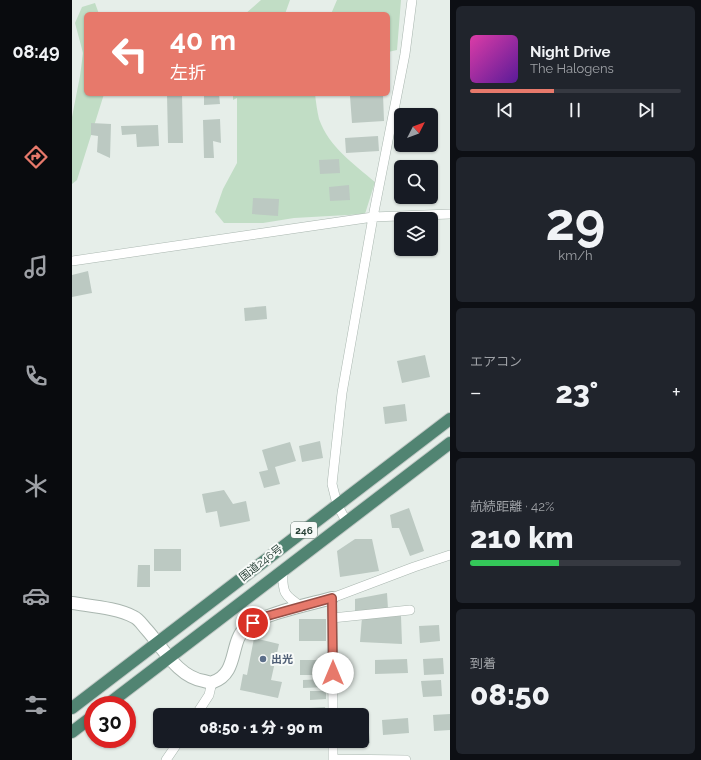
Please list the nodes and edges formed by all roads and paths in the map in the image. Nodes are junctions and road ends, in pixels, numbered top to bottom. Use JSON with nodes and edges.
{"nodes":[{"id":1,"x":412,"y":0,"type":"edge"},
{"id":2,"x":450,"y":214,"type":"edge"},
{"id":3,"x":373,"y":217,"type":"junction"},
{"id":4,"x":72,"y":261,"type":"edge"},
{"id":5,"x":450,"y":419,"type":"edge"},
{"id":6,"x":450,"y":443,"type":"edge"},
{"id":7,"x":337,"y":504,"type":"junction"},
{"id":8,"x":346,"y":521,"type":"junction"},
{"id":9,"x":450,"y":555,"type":"edge"},
{"id":10,"x":283,"y":571,"type":"junction"},
{"id":11,"x":332,"y":598,"type":"junction"},
{"id":12,"x":72,"y":603,"type":"edge"},
{"id":13,"x":302,"y":607,"type":"junction"},
{"id":14,"x":410,"y":610,"type":"dead end"},
{"id":15,"x":332,"y":618,"type":"junction"},
{"id":16,"x":158,"y":643,"type":"junction"},
{"id":17,"x":170,"y":658,"type":"junction"},
{"id":18,"x":212,"y":682,"type":"junction"},
{"id":19,"x":120,"y":696,"type":"edge"},
{"id":20,"x":72,"y":708,"type":"edge"},
{"id":21,"x":201,"y":708,"type":"edge"},
{"id":22,"x":333,"y":708,"type":"edge"},
{"id":23,"x":84,"y":723,"type":"edge"},
{"id":24,"x":72,"y":732,"type":"edge"},
{"id":25,"x":174,"y":748,"type":"edge"},
{"id":26,"x":333,"y":748,"type":"edge"},
{"id":27,"x":333,"y":759,"type":"edge"},
{"id":28,"x":166,"y":760,"type":"edge"},
{"id":29,"x":406,"y":760,"type":"edge"}],
"edges":[{"from":1,"to":3,"type":"street"},
{"from":2,"to":3,"type":"street"},
{"from":3,"to":4,"type":"street"},
{"from":3,"to":7,"type":"street"},
{"from":5,"to":7,"type":"highway","name":"国道246号","number":"246"},
{"from":6,"to":8,"type":"highway","name":"国道246号","number":"246"},
{"from":7,"to":8,"type":"street"},
{"from":7,"to":16,"type":"highway","name":"国道246号","number":"246"},
{"from":8,"to":10,"type":"highway","name":"国道246号","number":"246"},
{"from":9,"to":11,"type":"street"},
{"from":10,"to":13,"type":"street"},
{"from":10,"to":17,"type":"highway","name":"国道246号","number":"246"},
{"from":11,"to":13,"type":"street"},
{"from":11,"to":15,"type":"street"},
{"from":12,"to":16,"type":"street"},
{"from":13,"to":18,"type":"street"},
{"from":14,"to":15,"type":"street"},
{"from":15,"to":22,"type":"street"},
{"from":16,"to":17,"type":"street"},
{"from":16,"to":20,"type":"highway","name":"国道246号","number":"246"},
{"from":17,"to":18,"type":"street"},
{"from":17,"to":19,"type":"highway","name":"国道246号","number":"246"},
{"from":18,"to":21,"type":"street"},
{"from":23,"to":24,"type":"highway"},
{"from":25,"to":28,"type":"street"},
{"from":26,"to":27,"type":"street"},
{"from":27,"to":29,"type":"street"}]}
